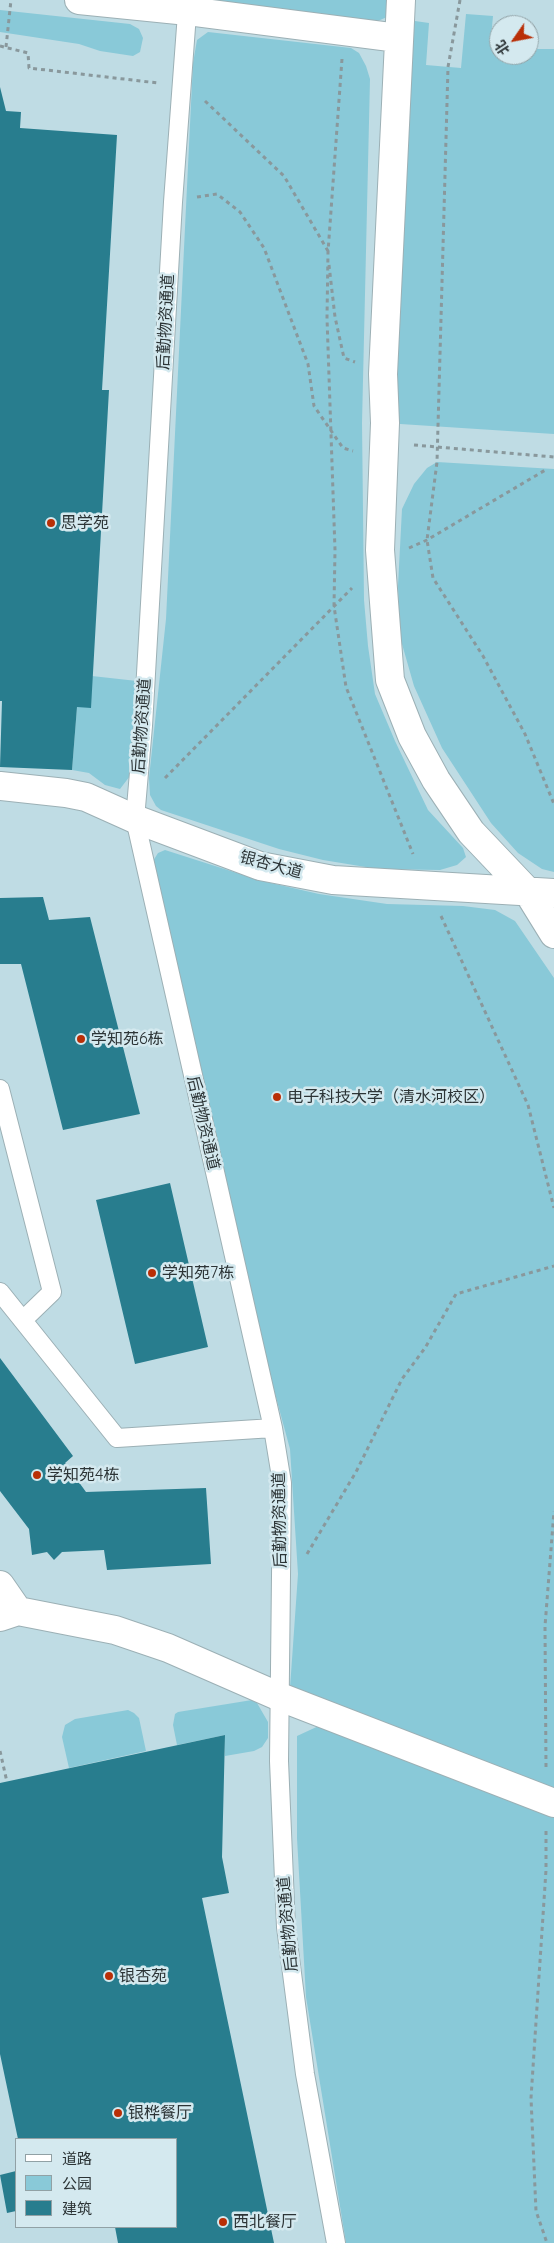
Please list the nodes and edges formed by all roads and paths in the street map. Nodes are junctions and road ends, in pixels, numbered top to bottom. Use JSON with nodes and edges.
{"nodes":[{"id":1,"x":11,"y":0,"type":"edge"},
{"id":2,"x":79,"y":0,"type":"edge"},
{"id":3,"x":400,"y":0,"type":"edge"},
{"id":4,"x":460,"y":0,"type":"edge"},
{"id":5,"x":188,"y":5,"type":"edge"},
{"id":6,"x":398,"y":38,"type":"junction"},
{"id":7,"x":0,"y":46,"type":"edge"},
{"id":8,"x":6,"y":46,"type":"junction"},
{"id":9,"x":181,"y":86,"type":"junction"},
{"id":10,"x":173,"y":202,"type":"junction"},
{"id":11,"x":384,"y":374,"type":"junction"},
{"id":12,"x":437,"y":448,"type":"junction"},
{"id":13,"x":384,"y":450,"type":"junction"},
{"id":14,"x":554,"y":457,"type":"edge"},
{"id":15,"x":547,"y":469,"type":"dead end"},
{"id":16,"x":427,"y":540,"type":"junction"},
{"id":17,"x":381,"y":559,"type":"junction"},
{"id":18,"x":162,"y":782,"type":"dead end"},
{"id":19,"x":0,"y":786,"type":"edge"},
{"id":20,"x":554,"y":804,"type":"edge"},
{"id":21,"x":135,"y":819,"type":"junction"},
{"id":22,"x":541,"y":893,"type":"edge"},
{"id":23,"x":554,"y":934,"type":"edge"},
{"id":24,"x":0,"y":1089,"type":"edge"},
{"id":25,"x":554,"y":1266,"type":"edge"},
{"id":26,"x":0,"y":1292,"type":"edge"},
{"id":27,"x":23,"y":1320,"type":"junction"},
{"id":28,"x":273,"y":1428,"type":"junction"},
{"id":29,"x":554,"y":1511,"type":"edge"},
{"id":30,"x":281,"y":1585,"type":"junction"},
{"id":31,"x":0,"y":1586,"type":"edge"},
{"id":32,"x":9,"y":1614,"type":"edge"},
{"id":33,"x":280,"y":1697,"type":"junction"},
{"id":34,"x":0,"y":1751,"type":"edge"},
{"id":35,"x":7,"y":1782,"type":"dead end"},
{"id":36,"x":550,"y":1801,"type":"edge"},
{"id":37,"x":336,"y":2243,"type":"edge"},
{"id":38,"x":547,"y":2243,"type":"edge"}],
"edges":[{"from":1,"to":8,"type":"path"},
{"from":2,"to":5,"type":"street"},
{"from":3,"to":6,"type":"street"},
{"from":4,"to":12,"type":"path"},
{"from":5,"to":6,"type":"street"},
{"from":5,"to":9,"type":"lane","name":"后勤物资通道"},
{"from":6,"to":11,"type":"street"},
{"from":7,"to":8,"type":"path"},
{"from":8,"to":9,"type":"path"},
{"from":9,"to":10,"type":"lane","name":"后勤物资通道"},
{"from":9,"to":11,"type":"path"},
{"from":10,"to":13,"type":"path"},
{"from":10,"to":21,"type":"lane","name":"后勤物资通道"},
{"from":11,"to":13,"type":"street"},
{"from":12,"to":13,"type":"path"},
{"from":12,"to":14,"type":"path"},
{"from":12,"to":16,"type":"path"},
{"from":13,"to":17,"type":"street"},
{"from":15,"to":16,"type":"path"},
{"from":16,"to":17,"type":"path"},
{"from":16,"to":20,"type":"path"},
{"from":17,"to":18,"type":"path"},
{"from":17,"to":22,"type":"street"},
{"from":19,"to":21,"type":"street","name":"银杏大道"},
{"from":21,"to":22,"type":"street","name":"银杏大道"},
{"from":21,"to":28,"type":"lane","name":"后勤物资通道"},
{"from":22,"to":23,"type":"street"},
{"from":24,"to":27,"type":"lane"},
{"from":25,"to":30,"type":"path"},
{"from":26,"to":27,"type":"lane"},
{"from":27,"to":28,"type":"lane"},
{"from":28,"to":30,"type":"lane","name":"后勤物资通道"},
{"from":29,"to":36,"type":"path"},
{"from":30,"to":33,"type":"lane","name":"后勤物资通道"},
{"from":31,"to":32,"type":"street"},
{"from":32,"to":33,"type":"street"},
{"from":33,"to":36,"type":"street"},
{"from":33,"to":37,"type":"lane","name":"后勤物资通道"},
{"from":34,"to":35,"type":"path"},
{"from":36,"to":38,"type":"path"}]}
